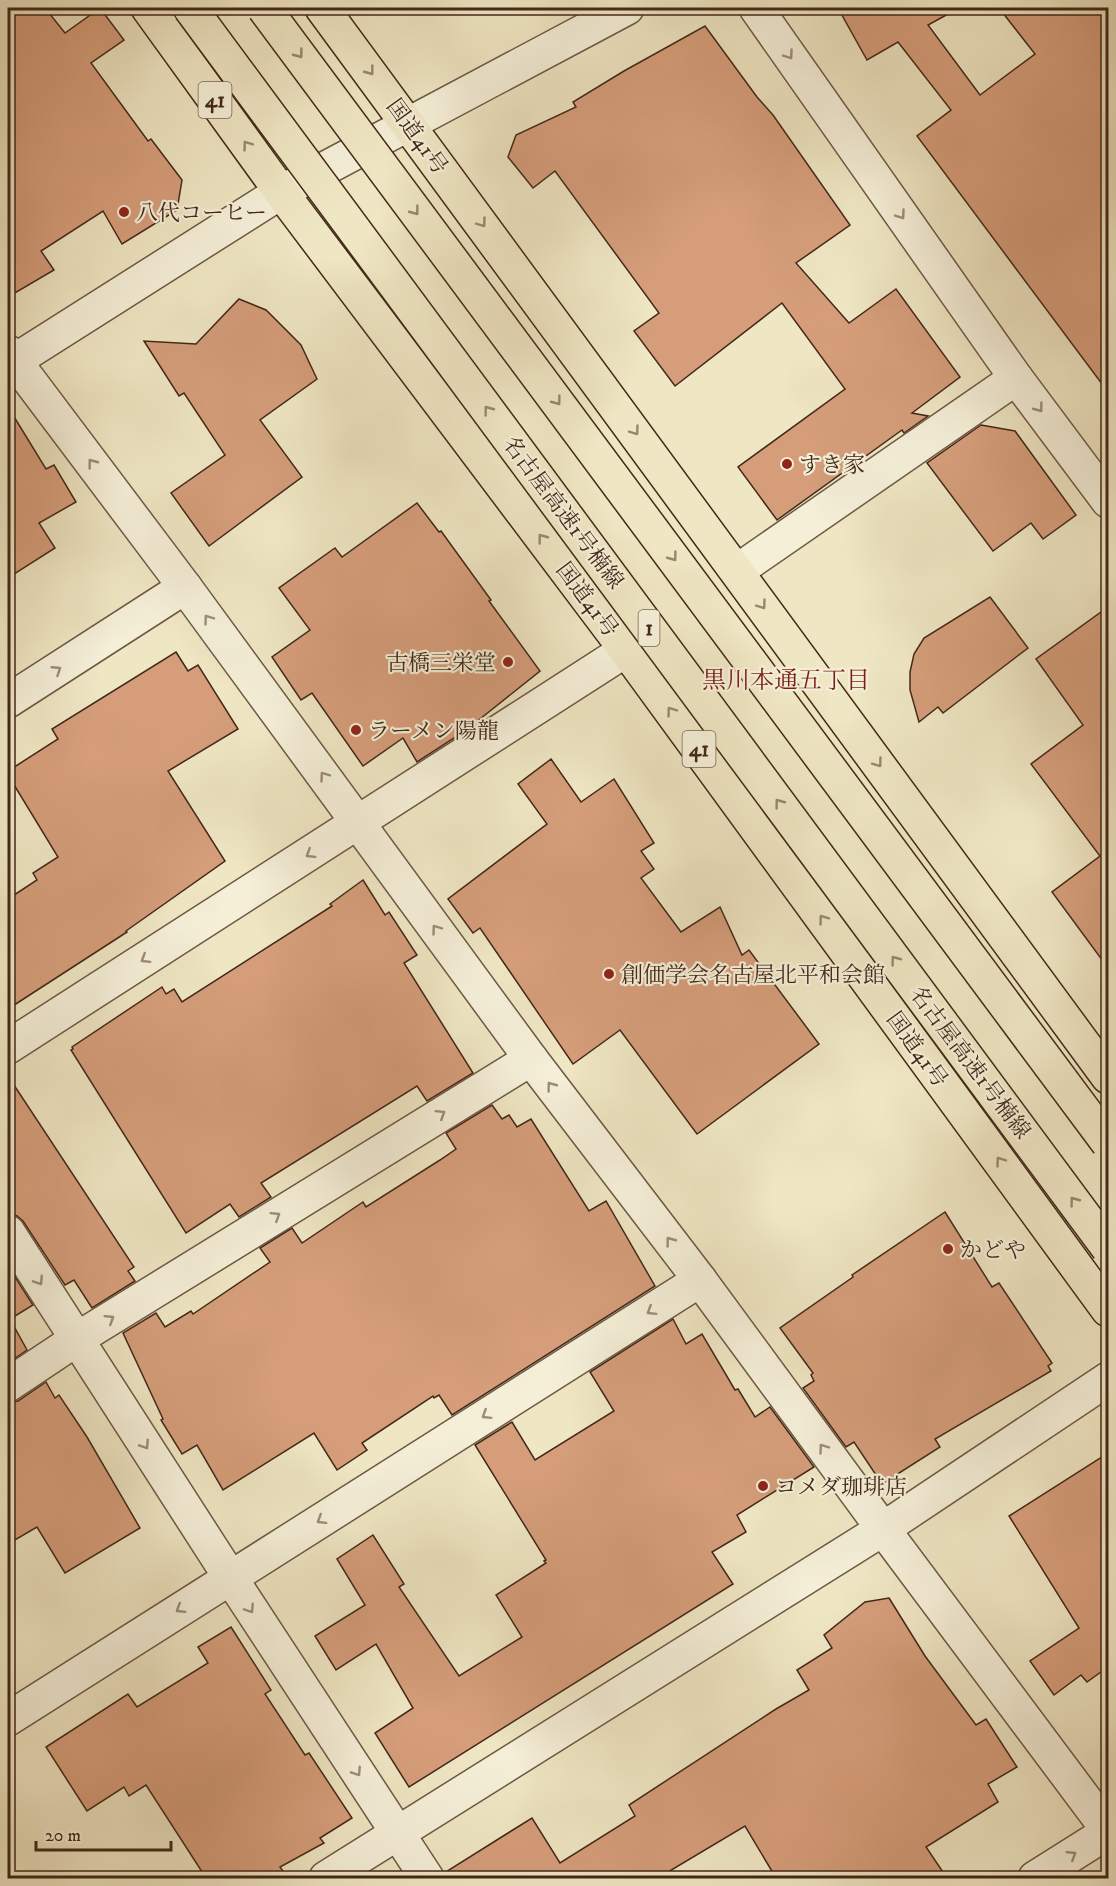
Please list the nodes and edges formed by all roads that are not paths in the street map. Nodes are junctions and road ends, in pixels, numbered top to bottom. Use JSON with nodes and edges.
{"nodes":[{"id":1,"x":148,"y":8,"type":"edge"},
{"id":2,"x":190,"y":8,"type":"edge"},
{"id":3,"x":264,"y":8,"type":"edge"},
{"id":4,"x":322,"y":8,"type":"edge"},
{"id":5,"x":627,"y":8,"type":"edge"},
{"id":6,"x":756,"y":8,"type":"edge"},
{"id":7,"x":410,"y":125,"type":"junction"},
{"id":8,"x":281,"y":192,"type":"junction"},
{"id":9,"x":10,"y":359,"type":"edge"},
{"id":10,"x":1016,"y":378,"type":"junction"},
{"id":11,"x":1108,"y":501,"type":"edge"},
{"id":12,"x":737,"y":571,"type":"junction"},
{"id":13,"x":185,"y":587,"type":"junction"},
{"id":14,"x":626,"y":650,"type":"junction"},
{"id":15,"x":8,"y":701,"type":"edge"},
{"id":16,"x":359,"y":823,"type":"junction"},
{"id":17,"x":8,"y":1047,"type":"edge"},
{"id":18,"x":531,"y":1059,"type":"junction"},
{"id":19,"x":1108,"y":1077,"type":"edge"},
{"id":20,"x":1108,"y":1143,"type":"edge"},
{"id":21,"x":8,"y":1232,"type":"edge"},
{"id":22,"x":1108,"y":1248,"type":"edge"},
{"id":23,"x":700,"y":1280,"type":"junction"},
{"id":24,"x":1108,"y":1310,"type":"edge"},
{"id":25,"x":77,"y":1339,"type":"junction"},
{"id":26,"x":1108,"y":1379,"type":"edge"},
{"id":27,"x":8,"y":1385,"type":"edge"},
{"id":28,"x":883,"y":1529,"type":"junction"},
{"id":29,"x":230,"y":1577,"type":"junction"},
{"id":30,"x":8,"y":1719,"type":"edge"},
{"id":31,"x":1108,"y":1831,"type":"edge"},
{"id":32,"x":398,"y":1834,"type":"junction"},
{"id":33,"x":326,"y":1878,"type":"edge"},
{"id":34,"x":427,"y":1878,"type":"edge"},
{"id":35,"x":1035,"y":1878,"type":"edge"}],
"edges":[{"from":8,"to":1,"type":"highway","name":"国道41号","number":"41","one_way":true},
{"from":22,"to":2,"type":"highway","name":"名古屋高速1号楠線","number":"1","one_way":true,"bridge":true},
{"from":3,"to":20,"type":"highway","one_way":true,"bridge":true},
{"from":4,"to":7,"type":"highway","name":"国道41号","one_way":true},
{"from":5,"to":7,"type":"street"},
{"from":6,"to":10,"type":"street","one_way":true},
{"from":7,"to":8,"type":"street"},
{"from":7,"to":12,"type":"highway","name":"国道41号","one_way":true},
{"from":8,"to":9,"type":"street"},
{"from":14,"to":8,"type":"highway","name":"国道41号","number":"41","one_way":true},
{"from":13,"to":9,"type":"street","one_way":true},
{"from":10,"to":11,"type":"street","one_way":true},
{"from":10,"to":12,"type":"street"},
{"from":12,"to":19,"type":"highway","name":"国道41号","one_way":true},
{"from":15,"to":13,"type":"street","one_way":true},
{"from":16,"to":13,"type":"street","one_way":true},
{"from":14,"to":16,"type":"street"},
{"from":24,"to":14,"type":"highway","name":"国道41号","number":"41","one_way":true},
{"from":16,"to":17,"type":"street","one_way":true},
{"from":18,"to":16,"type":"street","one_way":true},
{"from":23,"to":18,"type":"street","one_way":true},
{"from":25,"to":18,"type":"street","one_way":true},
{"from":21,"to":25,"type":"street","one_way":true},
{"from":28,"to":23,"type":"street","one_way":true},
{"from":23,"to":29,"type":"street","one_way":true},
{"from":25,"to":27,"type":"street"},
{"from":25,"to":29,"type":"street","one_way":true},
{"from":26,"to":28,"type":"street"},
{"from":28,"to":31,"type":"street"},
{"from":28,"to":32,"type":"street"},
{"from":29,"to":30,"type":"street","one_way":true},
{"from":29,"to":32,"type":"street","one_way":true},
{"from":35,"to":31,"type":"street","one_way":true},
{"from":32,"to":33,"type":"street"},
{"from":32,"to":34,"type":"street"}]}
